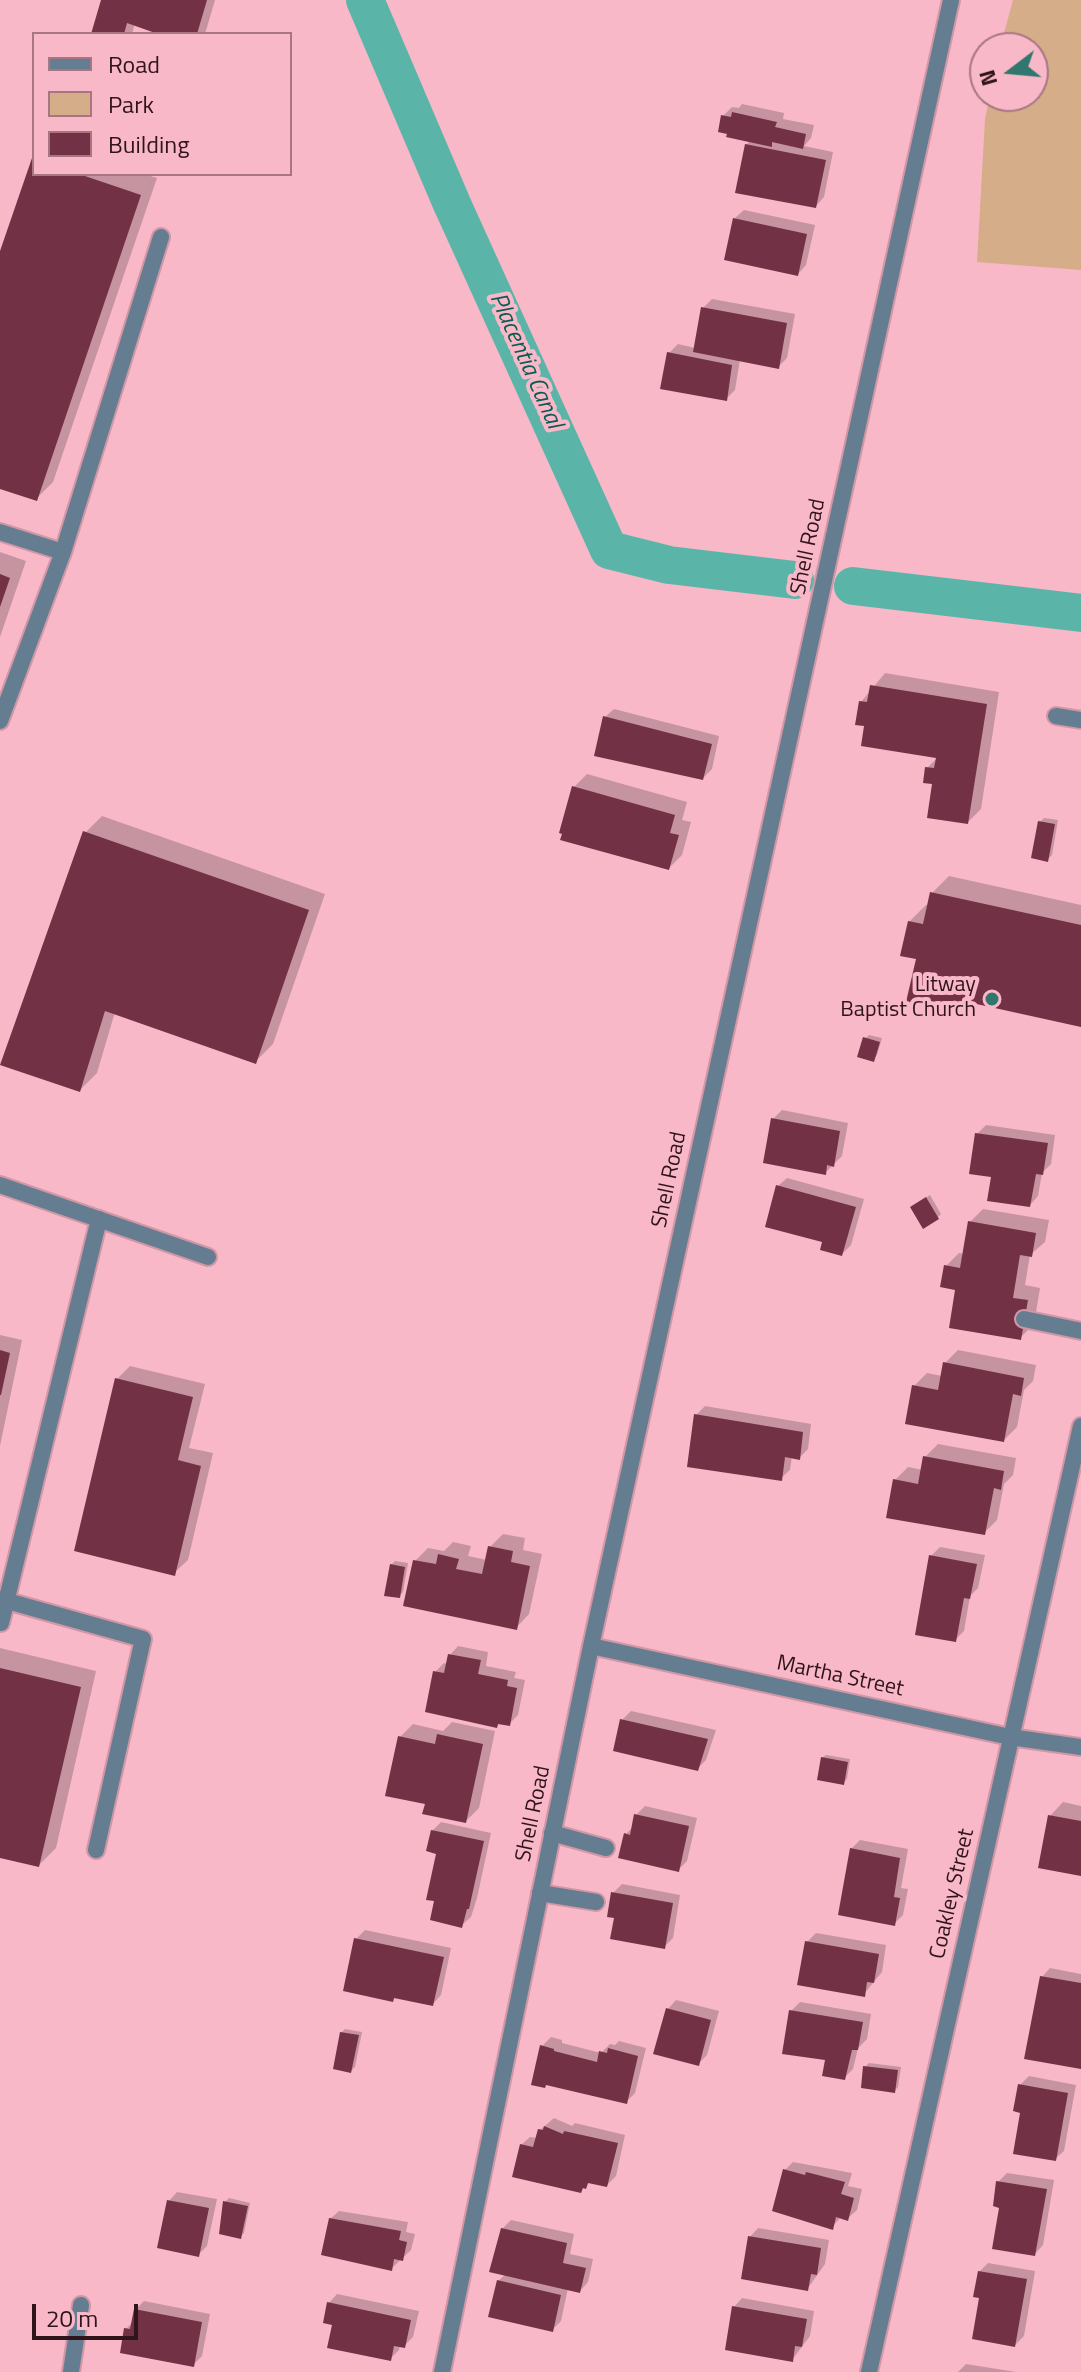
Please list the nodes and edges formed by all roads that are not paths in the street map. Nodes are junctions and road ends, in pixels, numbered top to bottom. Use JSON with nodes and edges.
{"nodes":[{"id":1,"x":951,"y":0,"type":"edge"},
{"id":2,"x":161,"y":237,"type":"dead end"},
{"id":3,"x":0,"y":532,"type":"edge"},
{"id":4,"x":63,"y":552,"type":"junction"},
{"id":5,"x":1056,"y":716,"type":"dead end"},
{"id":6,"x":1081,"y":720,"type":"edge"},
{"id":7,"x":0,"y":721,"type":"edge"},
{"id":8,"x":0,"y":1185,"type":"edge"},
{"id":9,"x":99,"y":1219,"type":"junction"},
{"id":10,"x":208,"y":1257,"type":"dead end"},
{"id":11,"x":1024,"y":1319,"type":"dead end"},
{"id":12,"x":1081,"y":1331,"type":"edge"},
{"id":13,"x":1081,"y":1426,"type":"edge"},
{"id":14,"x":3,"y":1599,"type":"edge"},
{"id":15,"x":1,"y":1623,"type":"edge"},
{"id":16,"x":591,"y":1646,"type":"junction"},
{"id":17,"x":1010,"y":1737,"type":"junction"},
{"id":18,"x":1081,"y":1747,"type":"edge"},
{"id":19,"x":552,"y":1833,"type":"junction"},
{"id":20,"x":606,"y":1848,"type":"dead end"},
{"id":21,"x":96,"y":1850,"type":"dead end"},
{"id":22,"x":540,"y":1893,"type":"junction"},
{"id":23,"x":596,"y":1902,"type":"dead end"},
{"id":24,"x":81,"y":2305,"type":"dead end"},
{"id":25,"x":71,"y":2372,"type":"edge"},
{"id":26,"x":442,"y":2372,"type":"edge"},
{"id":27,"x":869,"y":2372,"type":"edge"}],
"edges":[{"from":1,"to":16,"type":"street","name":"Shell Road"},
{"from":2,"to":4,"type":"street"},
{"from":3,"to":4,"type":"street"},
{"from":4,"to":7,"type":"street"},
{"from":5,"to":6,"type":"street"},
{"from":8,"to":9,"type":"street"},
{"from":9,"to":10,"type":"street"},
{"from":9,"to":14,"type":"street"},
{"from":11,"to":12,"type":"street"},
{"from":13,"to":17,"type":"street","name":"Coakley Street"},
{"from":14,"to":15,"type":"street"},
{"from":14,"to":21,"type":"street"},
{"from":16,"to":17,"type":"street","name":"Martha Street"},
{"from":16,"to":19,"type":"street","name":"Shell Road"},
{"from":17,"to":18,"type":"street","name":"Martha Street"},
{"from":17,"to":27,"type":"street","name":"Coakley Street"},
{"from":19,"to":20,"type":"street"},
{"from":19,"to":22,"type":"street","name":"Shell Road"},
{"from":22,"to":23,"type":"street"},
{"from":22,"to":26,"type":"street","name":"Shell Road"},
{"from":24,"to":25,"type":"street"}]}
